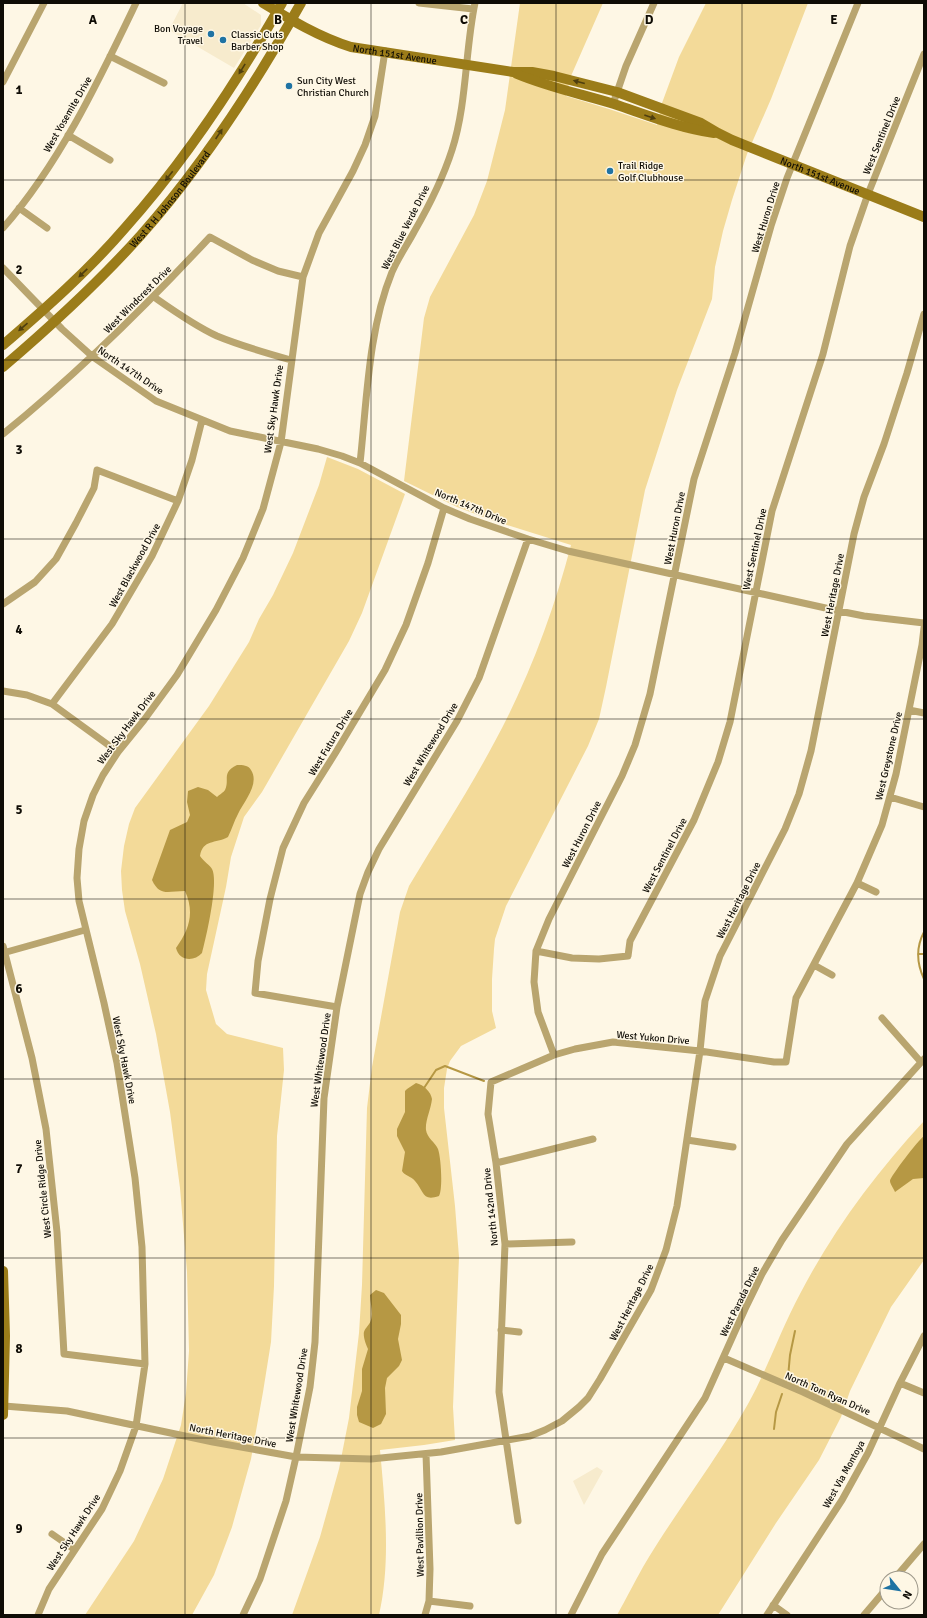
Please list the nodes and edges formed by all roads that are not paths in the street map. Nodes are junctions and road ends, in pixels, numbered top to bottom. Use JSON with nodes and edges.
{"nodes":[{"id":1,"x":44,"y":3,"type":"edge"},
{"id":2,"x":136,"y":3,"type":"edge"},
{"id":3,"x":263,"y":3,"type":"edge"},
{"id":4,"x":301,"y":3,"type":"edge"},
{"id":5,"x":419,"y":3,"type":"edge"},
{"id":6,"x":654,"y":3,"type":"edge"},
{"id":7,"x":858,"y":3,"type":"edge"},
{"id":8,"x":474,"y":6,"type":"edge"},
{"id":9,"x":284,"y":13,"type":"edge"},
{"id":10,"x":385,"y":51,"type":"junction"},
{"id":11,"x":924,"y":54,"type":"edge"},
{"id":12,"x":110,"y":56,"type":"junction"},
{"id":13,"x":467,"y":64,"type":"junction"},
{"id":14,"x":513,"y":72,"type":"junction"},
{"id":15,"x":3,"y":82,"type":"edge"},
{"id":16,"x":164,"y":83,"type":"dead end"},
{"id":17,"x":617,"y":92,"type":"junction"},
{"id":18,"x":613,"y":104,"type":"junction"},
{"id":19,"x":718,"y":133,"type":"junction"},
{"id":20,"x":68,"y":135,"type":"junction"},
{"id":21,"x":110,"y":160,"type":"dead end"},
{"id":22,"x":792,"y":165,"type":"junction"},
{"id":23,"x":868,"y":194,"type":"junction"},
{"id":24,"x":19,"y":208,"type":"junction"},
{"id":25,"x":924,"y":217,"type":"edge"},
{"id":26,"x":3,"y":228,"type":"edge"},
{"id":27,"x":47,"y":228,"type":"dead end"},
{"id":28,"x":3,"y":268,"type":"edge"},
{"id":29,"x":303,"y":277,"type":"junction"},
{"id":30,"x":154,"y":297,"type":"junction"},
{"id":31,"x":924,"y":314,"type":"edge"},
{"id":32,"x":50,"y":315,"type":"junction"},
{"id":33,"x":3,"y":345,"type":"edge"},
{"id":34,"x":93,"y":357,"type":"junction"},
{"id":35,"x":291,"y":360,"type":"junction"},
{"id":36,"x":3,"y":367,"type":"edge"},
{"id":37,"x":202,"y":420,"type":"junction"},
{"id":38,"x":3,"y":434,"type":"edge"},
{"id":39,"x":281,"y":442,"type":"junction"},
{"id":40,"x":360,"y":463,"type":"junction"},
{"id":41,"x":178,"y":501,"type":"junction"},
{"id":42,"x":444,"y":508,"type":"junction"},
{"id":43,"x":528,"y":539,"type":"junction"},
{"id":44,"x":675,"y":573,"type":"junction"},
{"id":45,"x":755,"y":592,"type":"junction"},
{"id":46,"x":3,"y":604,"type":"edge"},
{"id":47,"x":839,"y":611,"type":"junction"},
{"id":48,"x":924,"y":623,"type":"edge"},
{"id":49,"x":924,"y":628,"type":"edge"},
{"id":50,"x":3,"y":691,"type":"edge"},
{"id":51,"x":52,"y":704,"type":"junction"},
{"id":52,"x":909,"y":710,"type":"junction"},
{"id":53,"x":924,"y":713,"type":"edge"},
{"id":54,"x":118,"y":752,"type":"junction"},
{"id":55,"x":890,"y":797,"type":"junction"},
{"id":56,"x":924,"y":807,"type":"edge"},
{"id":57,"x":857,"y":883,"type":"junction"},
{"id":58,"x":876,"y":892,"type":"dead end"},
{"id":59,"x":85,"y":930,"type":"junction"},
{"id":60,"x":4,"y":950,"type":"edge"},
{"id":61,"x":536,"y":951,"type":"junction"},
{"id":62,"x":814,"y":965,"type":"junction"},
{"id":63,"x":832,"y":975,"type":"dead end"},
{"id":64,"x":337,"y":1007,"type":"junction"},
{"id":65,"x":882,"y":1018,"type":"dead end"},
{"id":66,"x":700,"y":1051,"type":"junction"},
{"id":67,"x":554,"y":1055,"type":"junction"},
{"id":68,"x":922,"y":1060,"type":"edge"},
{"id":69,"x":491,"y":1082,"type":"joint"},
{"id":70,"x":593,"y":1138,"type":"dead end"},
{"id":71,"x":687,"y":1140,"type":"junction"},
{"id":72,"x":733,"y":1147,"type":"dead end"},
{"id":73,"x":496,"y":1163,"type":"junction"},
{"id":74,"x":572,"y":1242,"type":"dead end"},
{"id":75,"x":505,"y":1244,"type":"junction"},
{"id":76,"x":3,"y":1271,"type":"edge"},
{"id":77,"x":501,"y":1330,"type":"junction"},
{"id":78,"x":519,"y":1332,"type":"dead end"},
{"id":79,"x":924,"y":1336,"type":"edge"},
{"id":80,"x":724,"y":1358,"type":"junction"},
{"id":81,"x":145,"y":1364,"type":"junction"},
{"id":82,"x":900,"y":1383,"type":"junction"},
{"id":83,"x":924,"y":1393,"type":"edge"},
{"id":84,"x":3,"y":1406,"type":"edge"},
{"id":85,"x":3,"y":1415,"type":"edge"},
{"id":86,"x":136,"y":1426,"type":"junction"},
{"id":87,"x":880,"y":1427,"type":"junction"},
{"id":88,"x":507,"y":1441,"type":"junction"},
{"id":89,"x":924,"y":1448,"type":"edge"},
{"id":90,"x":426,"y":1454,"type":"junction"},
{"id":91,"x":296,"y":1457,"type":"junction"},
{"id":92,"x":518,"y":1521,"type":"dead end"},
{"id":93,"x":52,"y":1534,"type":"dead end"},
{"id":94,"x":924,"y":1544,"type":"edge"},
{"id":95,"x":75,"y":1550,"type":"junction"},
{"id":96,"x":902,"y":1570,"type":"edge"},
{"id":97,"x":879,"y":1597,"type":"edge"},
{"id":98,"x":429,"y":1601,"type":"junction"},
{"id":99,"x":773,"y":1605,"type":"junction"},
{"id":100,"x":470,"y":1606,"type":"dead end"},
{"id":101,"x":38,"y":1615,"type":"edge"},
{"id":102,"x":243,"y":1615,"type":"edge"},
{"id":103,"x":425,"y":1615,"type":"edge"},
{"id":104,"x":571,"y":1615,"type":"edge"},
{"id":105,"x":767,"y":1615,"type":"edge"},
{"id":106,"x":787,"y":1615,"type":"edge"},
{"id":107,"x":864,"y":1615,"type":"edge"}],
"edges":[{"from":1,"to":15,"type":"street"},
{"from":2,"to":12,"type":"street","name":"West Yosemite Drive"},
{"from":3,"to":9,"type":"street","name":"North 151st Avenue"},
{"from":4,"to":9,"type":"street","name":"West R H Johnson Boulevard"},
{"from":5,"to":8,"type":"street"},
{"from":6,"to":17,"type":"street"},
{"from":7,"to":22,"type":"street","name":"West Huron Drive"},
{"from":8,"to":13,"type":"street","name":"West Blue Verde Drive"},
{"from":9,"to":10,"type":"street","name":"North 151st Avenue"},
{"from":9,"to":32,"type":"street","name":"West R H Johnson Boulevard","one_way":true},
{"from":32,"to":9,"type":"street","name":"West R H Johnson Boulevard","one_way":true},
{"from":10,"to":13,"type":"street","name":"North 151st Avenue"},
{"from":10,"to":29,"type":"street","name":"West Sky Hawk Drive"},
{"from":11,"to":23,"type":"street","name":"West Sentinel Drive"},
{"from":12,"to":16,"type":"street"},
{"from":12,"to":20,"type":"street","name":"West Yosemite Drive"},
{"from":13,"to":14,"type":"street","name":"North 151st Avenue"},
{"from":13,"to":40,"type":"street","name":"West Blue Verde Drive"},
{"from":17,"to":14,"type":"street","name":"North 151st Avenue","one_way":true},
{"from":14,"to":18,"type":"street","name":"North 151st Avenue"},
{"from":17,"to":18,"type":"street"},
{"from":17,"to":19,"type":"street","name":"North 151st Avenue"},
{"from":18,"to":19,"type":"street","name":"North 151st Avenue","one_way":true},
{"from":19,"to":22,"type":"street","name":"North 151st Avenue"},
{"from":20,"to":21,"type":"street"},
{"from":20,"to":24,"type":"street","name":"West Yosemite Drive"},
{"from":22,"to":23,"type":"street","name":"North 151st Avenue"},
{"from":22,"to":44,"type":"street","name":"West Huron Drive"},
{"from":23,"to":25,"type":"street","name":"North 151st Avenue"},
{"from":23,"to":45,"type":"street","name":"West Sentinel Drive"},
{"from":24,"to":26,"type":"street","name":"West Yosemite Drive"},
{"from":24,"to":27,"type":"street"},
{"from":28,"to":32,"type":"street","name":"North 147th Drive"},
{"from":29,"to":30,"type":"street","name":"West Windcrest Drive"},
{"from":29,"to":35,"type":"street","name":"West Sky Hawk Drive"},
{"from":30,"to":34,"type":"street","name":"West Windcrest Drive"},
{"from":30,"to":35,"type":"street"},
{"from":31,"to":47,"type":"street","name":"West Heritage Drive"},
{"from":32,"to":33,"type":"street","name":"West R H Johnson Boulevard","one_way":true},
{"from":32,"to":34,"type":"street","name":"North 147th Drive"},
{"from":32,"to":36,"type":"street","name":"West R H Johnson Boulevard"},
{"from":34,"to":37,"type":"street","name":"North 147th Drive"},
{"from":34,"to":38,"type":"street","name":"West Windcrest Drive"},
{"from":35,"to":39,"type":"street","name":"West Sky Hawk Drive"},
{"from":37,"to":39,"type":"street","name":"North 147th Drive"},
{"from":37,"to":41,"type":"street","name":"West Blackwood Drive"},
{"from":39,"to":40,"type":"street","name":"North 147th Drive"},
{"from":39,"to":54,"type":"street","name":"West Sky Hawk Drive"},
{"from":40,"to":42,"type":"street","name":"North 147th Drive"},
{"from":41,"to":46,"type":"street"},
{"from":41,"to":51,"type":"street","name":"West Blackwood Drive"},
{"from":42,"to":43,"type":"street","name":"North 147th Drive"},
{"from":42,"to":64,"type":"street","name":"West Futura Drive"},
{"from":43,"to":44,"type":"street","name":"North 147th Drive"},
{"from":43,"to":64,"type":"street","name":"West Whitewood Drive"},
{"from":44,"to":45,"type":"street","name":"North 147th Drive"},
{"from":44,"to":61,"type":"street","name":"West Huron Drive"},
{"from":45,"to":47,"type":"street","name":"North 147th Drive"},
{"from":45,"to":61,"type":"street","name":"West Sentinel Drive"},
{"from":47,"to":48,"type":"street","name":"North 147th Drive"},
{"from":47,"to":66,"type":"street","name":"West Heritage Drive"},
{"from":49,"to":52,"type":"street","name":"West Greystone Drive"},
{"from":50,"to":51,"type":"street"},
{"from":51,"to":54,"type":"street"},
{"from":52,"to":53,"type":"street"},
{"from":52,"to":55,"type":"street","name":"West Greystone Drive"},
{"from":54,"to":59,"type":"street","name":"West Sky Hawk Drive"},
{"from":55,"to":56,"type":"street"},
{"from":55,"to":57,"type":"street","name":"West Greystone Drive"},
{"from":57,"to":58,"type":"street"},
{"from":57,"to":62,"type":"street","name":"West Greystone Drive"},
{"from":59,"to":60,"type":"street"},
{"from":59,"to":81,"type":"street","name":"West Sky Hawk Drive"},
{"from":60,"to":81,"type":"street","name":"West Circle Ridge Drive"},
{"from":61,"to":67,"type":"street","name":"West Huron Drive"},
{"from":62,"to":63,"type":"street"},
{"from":62,"to":66,"type":"street","name":"West Greystone Drive"},
{"from":64,"to":91,"type":"street","name":"West Whitewood Drive"},
{"from":65,"to":68,"type":"street","name":"West Parada Drive"},
{"from":66,"to":67,"type":"street","name":"West Yukon Drive"},
{"from":66,"to":71,"type":"street","name":"West Heritage Drive"},
{"from":67,"to":69,"type":"street","name":"West Yukon Drive"},
{"from":68,"to":80,"type":"street","name":"West Parada Drive"},
{"from":69,"to":73,"type":"street","name":"North 142nd Drive"},
{"from":70,"to":73,"type":"street"},
{"from":71,"to":72,"type":"street"},
{"from":71,"to":88,"type":"street","name":"West Heritage Drive"},
{"from":73,"to":75,"type":"street","name":"North 142nd Drive"},
{"from":74,"to":75,"type":"street"},
{"from":75,"to":77,"type":"street","name":"North 142nd Drive"},
{"from":76,"to":84,"type":"street"},
{"from":77,"to":78,"type":"street"},
{"from":77,"to":88,"type":"street","name":"North 142nd Drive"},
{"from":79,"to":82,"type":"street","name":"West Via Montoya"},
{"from":80,"to":87,"type":"street","name":"North Tom Ryan Drive"},
{"from":80,"to":104,"type":"street","name":"West Parada Drive"},
{"from":81,"to":86,"type":"street","name":"West Sky Hawk Drive"},
{"from":82,"to":83,"type":"street"},
{"from":82,"to":87,"type":"street","name":"West Via Montoya"},
{"from":84,"to":85,"type":"street"},
{"from":84,"to":86,"type":"street","name":"North Heritage Drive"},
{"from":86,"to":91,"type":"street","name":"North Heritage Drive"},
{"from":86,"to":95,"type":"street","name":"West Sky Hawk Drive"},
{"from":87,"to":89,"type":"street","name":"North Tom Ryan Drive"},
{"from":87,"to":99,"type":"street","name":"West Via Montoya"},
{"from":88,"to":90,"type":"street","name":"North Heritage Drive"},
{"from":88,"to":92,"type":"street","name":"North 142nd Drive"},
{"from":90,"to":91,"type":"street","name":"North Heritage Drive"},
{"from":90,"to":98,"type":"street","name":"West Pavillion Drive"},
{"from":91,"to":102,"type":"street","name":"West Whitewood Drive"},
{"from":93,"to":95,"type":"street"},
{"from":94,"to":96,"type":"street"},
{"from":95,"to":101,"type":"street","name":"West Sky Hawk Drive"},
{"from":97,"to":107,"type":"street"},
{"from":98,"to":100,"type":"street"},
{"from":98,"to":103,"type":"street","name":"West Pavillion Drive"},
{"from":99,"to":105,"type":"street","name":"West Via Montoya"},
{"from":99,"to":106,"type":"street"}]}
